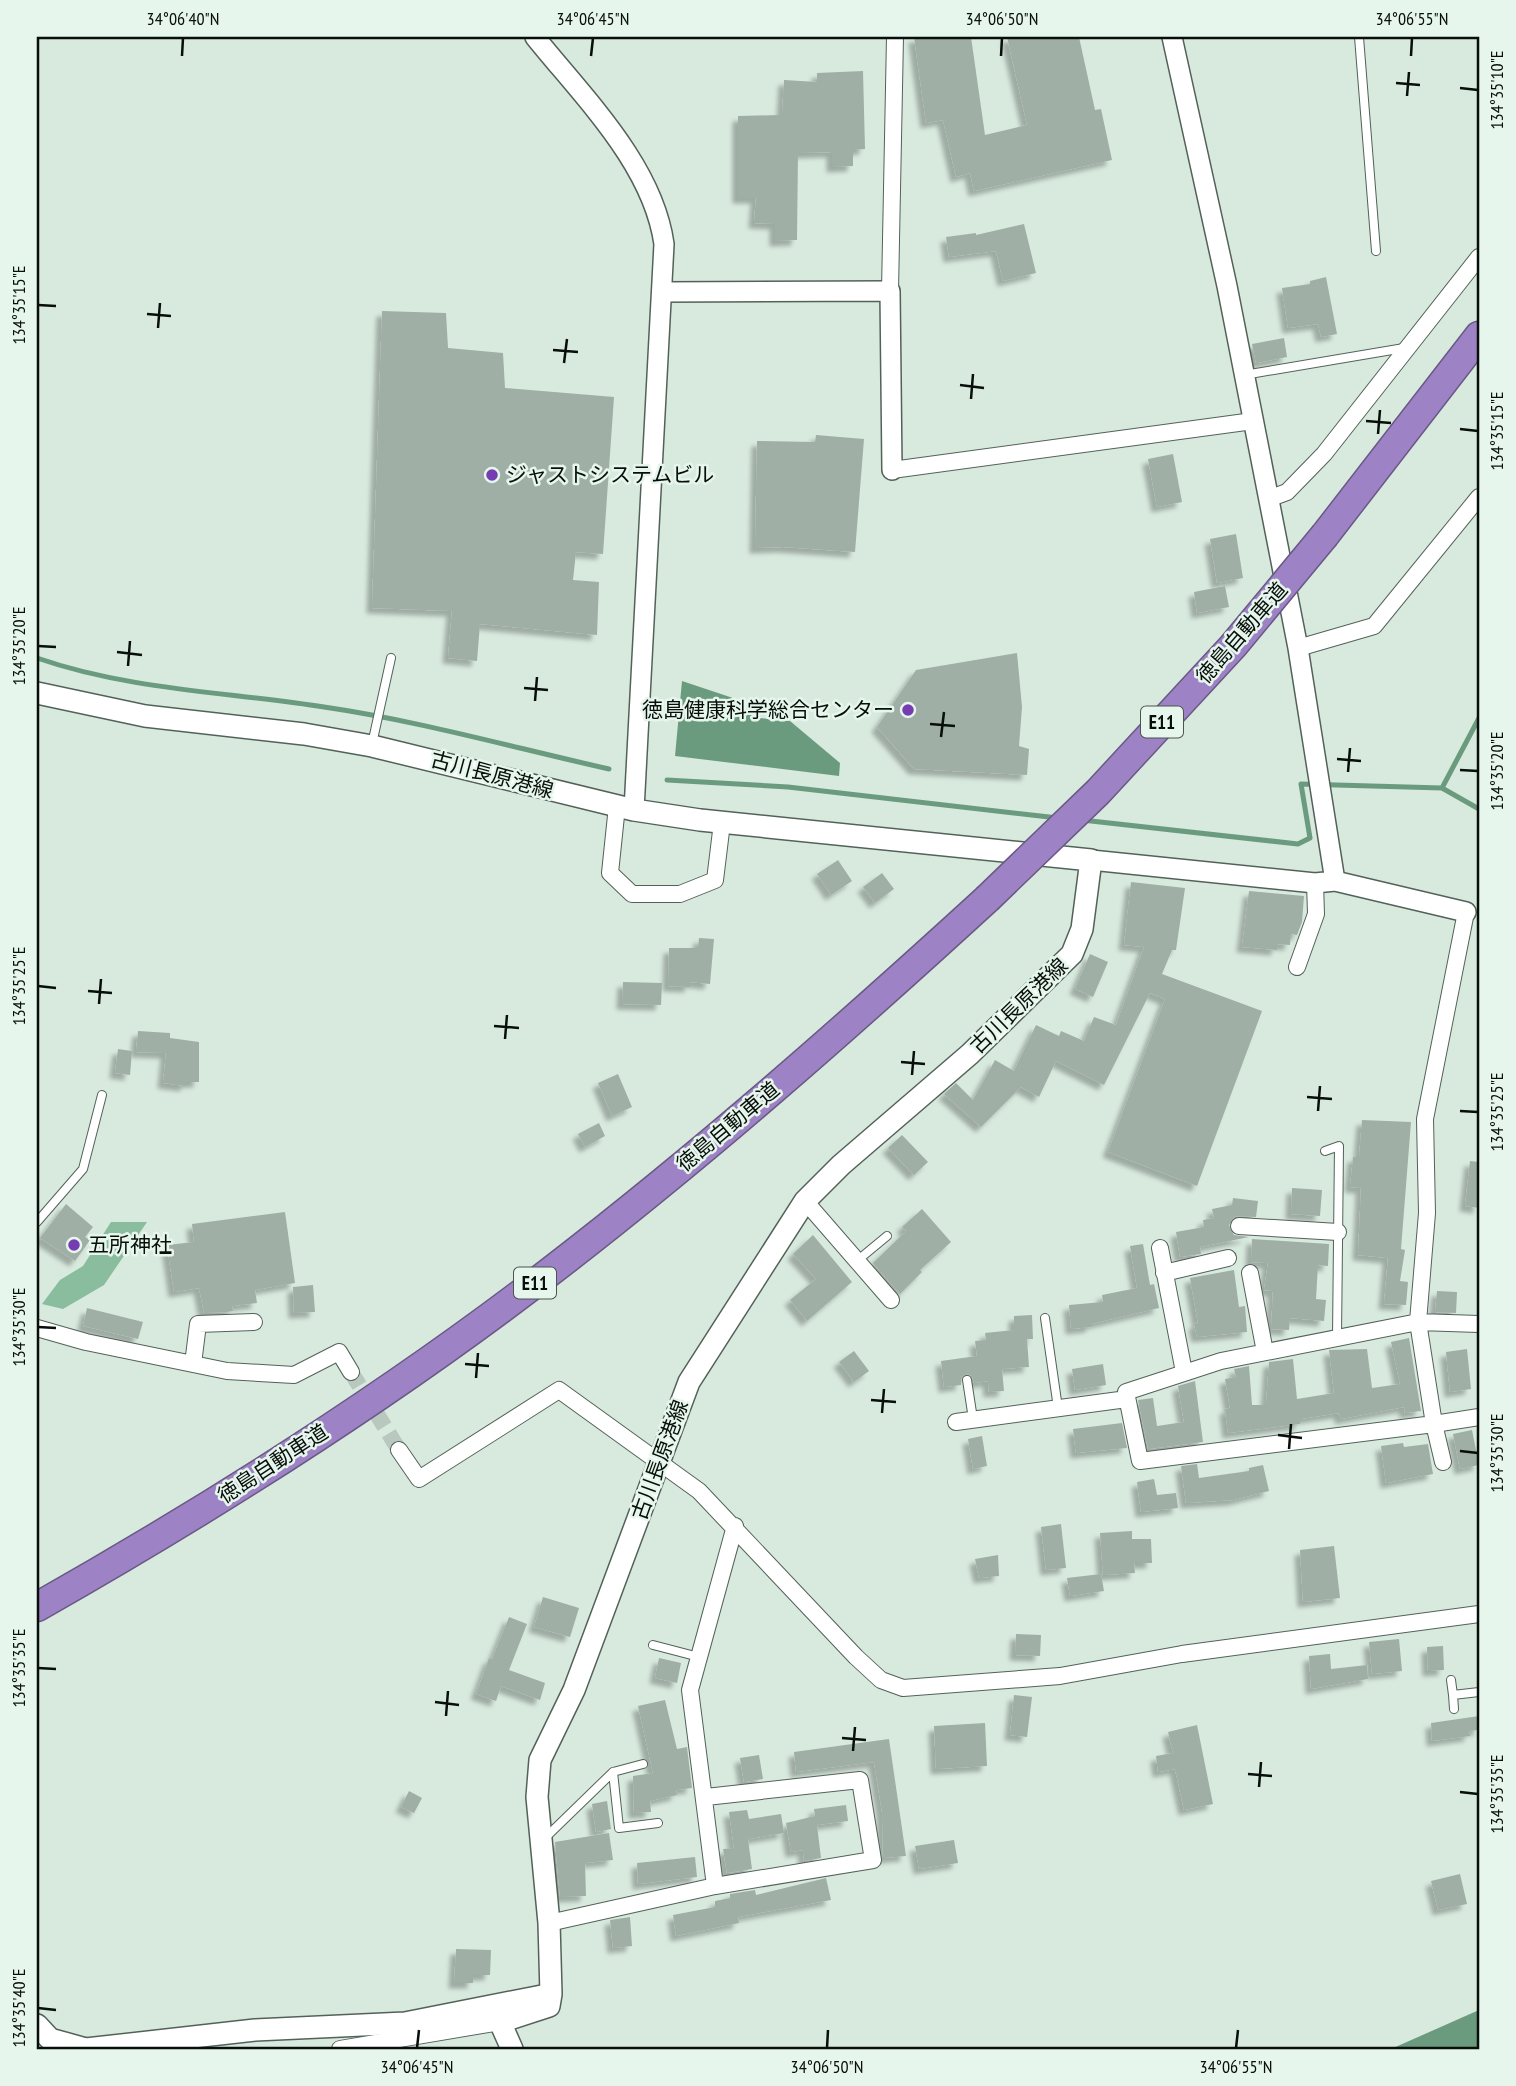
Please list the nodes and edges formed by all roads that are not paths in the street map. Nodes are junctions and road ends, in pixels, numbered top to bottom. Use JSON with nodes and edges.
{"nodes":[{"id":1,"x":536,"y":37,"type":"edge"},
{"id":2,"x":895,"y":37,"type":"edge"},
{"id":3,"x":1172,"y":37,"type":"edge"},
{"id":4,"x":1359,"y":37,"type":"edge"},
{"id":5,"x":1376,"y":251,"type":"dead end"},
{"id":6,"x":1478,"y":264,"type":"edge"},
{"id":7,"x":890,"y":291,"type":"junction"},
{"id":8,"x":664,"y":292,"type":"junction"},
{"id":9,"x":1479,"y":336,"type":"edge"},
{"id":10,"x":1410,"y":347,"type":"junction"},
{"id":11,"x":1479,"y":359,"type":"edge"},
{"id":12,"x":1244,"y":375,"type":"junction"},
{"id":13,"x":1253,"y":421,"type":"junction"},
{"id":14,"x":892,"y":470,"type":"joint"},
{"id":15,"x":1479,"y":497,"type":"edge"},
{"id":16,"x":1268,"y":499,"type":"junction"},
{"id":17,"x":1325,"y":535,"type":"junction"},
{"id":18,"x":1298,"y":648,"type":"junction"},
{"id":19,"x":391,"y":658,"type":"dead end"},
{"id":20,"x":37,"y":694,"type":"edge"},
{"id":21,"x":374,"y":738,"type":"junction"},
{"id":22,"x":626,"y":808,"type":"junction"},
{"id":23,"x":722,"y":823,"type":"junction"},
{"id":24,"x":1091,"y":860,"type":"junction"},
{"id":25,"x":1325,"y":882,"type":"junction"},
{"id":26,"x":1475,"y":910,"type":"edge"},
{"id":27,"x":1297,"y":967,"type":"dead end"},
{"id":28,"x":102,"y":1095,"type":"dead end"},
{"id":29,"x":1325,"y":1151,"type":"dead end"},
{"id":30,"x":805,"y":1200,"type":"junction"},
{"id":31,"x":37,"y":1222,"type":"edge"},
{"id":32,"x":1239,"y":1226,"type":"dead end"},
{"id":33,"x":1338,"y":1232,"type":"junction"},
{"id":34,"x":887,"y":1236,"type":"dead end"},
{"id":35,"x":1160,"y":1248,"type":"dead end"},
{"id":36,"x":1228,"y":1258,"type":"dead end"},
{"id":37,"x":858,"y":1260,"type":"junction"},
{"id":38,"x":1164,"y":1273,"type":"junction"},
{"id":39,"x":1250,"y":1273,"type":"dead end"},
{"id":40,"x":891,"y":1300,"type":"dead end"},
{"id":41,"x":1045,"y":1318,"type":"dead end"},
{"id":42,"x":254,"y":1322,"type":"dead end"},
{"id":43,"x":1418,"y":1322,"type":"junction"},
{"id":44,"x":1479,"y":1324,"type":"edge"},
{"id":45,"x":37,"y":1328,"type":"edge"},
{"id":46,"x":1337,"y":1339,"type":"junction"},
{"id":47,"x":1265,"y":1352,"type":"junction"},
{"id":48,"x":193,"y":1364,"type":"junction"},
{"id":49,"x":1184,"y":1371,"type":"junction"},
{"id":50,"x":351,"y":1372,"type":"tunnel mouth"},
{"id":51,"x":967,"y":1380,"type":"dead end"},
{"id":52,"x":1127,"y":1399,"type":"junction"},
{"id":53,"x":1058,"y":1408,"type":"junction"},
{"id":54,"x":1479,"y":1417,"type":"edge"},
{"id":55,"x":974,"y":1419,"type":"junction"},
{"id":56,"x":956,"y":1422,"type":"dead end"},
{"id":57,"x":1434,"y":1424,"type":"junction"},
{"id":58,"x":399,"y":1450,"type":"tunnel mouth"},
{"id":59,"x":659,"y":1460,"type":"junction"},
{"id":60,"x":1443,"y":1462,"type":"dead end"},
{"id":61,"x":735,"y":1526,"type":"junction"},
{"id":62,"x":37,"y":1607,"type":"edge"},
{"id":63,"x":1479,"y":1614,"type":"edge"},
{"id":64,"x":653,"y":1645,"type":"dead end"},
{"id":65,"x":699,"y":1657,"type":"junction"},
{"id":66,"x":1451,"y":1681,"type":"dead end"},
{"id":67,"x":1479,"y":1692,"type":"edge"},
{"id":68,"x":1453,"y":1695,"type":"junction"},
{"id":69,"x":1454,"y":1709,"type":"dead end"},
{"id":70,"x":643,"y":1764,"type":"dead end"},
{"id":71,"x":613,"y":1772,"type":"junction"},
{"id":72,"x":706,"y":1797,"type":"junction"},
{"id":73,"x":658,"y":1823,"type":"dead end"},
{"id":74,"x":541,"y":1842,"type":"junction"},
{"id":75,"x":715,"y":1886,"type":"junction"},
{"id":76,"x":549,"y":1923,"type":"junction"},
{"id":77,"x":551,"y":1994,"type":"junction"},
{"id":78,"x":500,"y":2022,"type":"junction"},
{"id":79,"x":37,"y":2025,"type":"edge"},
{"id":80,"x":340,"y":2049,"type":"edge"},
{"id":81,"x":512,"y":2049,"type":"edge"}],
"edges":[{"from":1,"to":8,"type":"street"},
{"from":2,"to":7,"type":"street"},
{"from":3,"to":12,"type":"street"},
{"from":4,"to":5,"type":"lane"},
{"from":6,"to":10,"type":"street"},
{"from":7,"to":8,"type":"street"},
{"from":7,"to":14,"type":"street"},
{"from":8,"to":22,"type":"street"},
{"from":9,"to":17,"type":"highway","name":"徳島自動車道","number":"E11"},
{"from":10,"to":12,"type":"lane"},
{"from":10,"to":16,"type":"street"},
{"from":11,"to":17,"type":"highway","name":"徳島自動車道","number":"E11"},
{"from":12,"to":13,"type":"street"},
{"from":13,"to":14,"type":"street"},
{"from":13,"to":16,"type":"street"},
{"from":15,"to":18,"type":"street"},
{"from":16,"to":18,"type":"street"},
{"from":17,"to":62,"type":"highway","name":"徳島自動車道","number":"E11","bridge":true},
{"from":18,"to":25,"type":"street"},
{"from":19,"to":21,"type":"lane"},
{"from":20,"to":21,"type":"main road","name":"古川長原港線"},
{"from":21,"to":22,"type":"main road","name":"古川長原港線"},
{"from":22,"to":23,"type":"main road","name":"古川長原港線"},
{"from":22,"to":23,"type":"street"},
{"from":23,"to":24,"type":"main road","name":"古川長原港線"},
{"from":24,"to":25,"type":"street"},
{"from":24,"to":30,"type":"main road","name":"古川長原港線"},
{"from":25,"to":26,"type":"street"},
{"from":25,"to":27,"type":"street"},
{"from":26,"to":43,"type":"street"},
{"from":28,"to":31,"type":"lane"},
{"from":29,"to":33,"type":"lane"},
{"from":30,"to":37,"type":"street"},
{"from":30,"to":59,"type":"main road","name":"古川長原港線"},
{"from":32,"to":33,"type":"street"},
{"from":33,"to":46,"type":"lane"},
{"from":34,"to":37,"type":"lane"},
{"from":35,"to":38,"type":"street"},
{"from":36,"to":38,"type":"street"},
{"from":37,"to":40,"type":"street"},
{"from":38,"to":49,"type":"street"},
{"from":39,"to":47,"type":"street"},
{"from":41,"to":53,"type":"lane"},
{"from":42,"to":48,"type":"street"},
{"from":43,"to":44,"type":"street"},
{"from":43,"to":46,"type":"street"},
{"from":43,"to":57,"type":"street"},
{"from":45,"to":48,"type":"street"},
{"from":46,"to":47,"type":"street"},
{"from":47,"to":49,"type":"street"},
{"from":48,"to":50,"type":"street"},
{"from":49,"to":52,"type":"street"},
{"from":51,"to":55,"type":"lane"},
{"from":52,"to":53,"type":"street"},
{"from":52,"to":57,"type":"street"},
{"from":53,"to":55,"type":"street"},
{"from":54,"to":57,"type":"street"},
{"from":55,"to":56,"type":"street"},
{"from":57,"to":60,"type":"street"},
{"from":58,"to":59,"type":"street"},
{"from":59,"to":61,"type":"street"},
{"from":59,"to":74,"type":"main road","name":"古川長原港線"},
{"from":61,"to":63,"type":"street"},
{"from":61,"to":65,"type":"street"},
{"from":64,"to":65,"type":"lane"},
{"from":65,"to":72,"type":"street"},
{"from":66,"to":68,"type":"lane"},
{"from":67,"to":68,"type":"lane"},
{"from":68,"to":69,"type":"lane"},
{"from":70,"to":71,"type":"lane"},
{"from":71,"to":73,"type":"lane"},
{"from":71,"to":74,"type":"lane"},
{"from":72,"to":75,"type":"street"},
{"from":72,"to":75,"type":"street"},
{"from":74,"to":76,"type":"main road","name":"古川長原港線"},
{"from":75,"to":76,"type":"street"},
{"from":76,"to":77,"type":"main road","name":"古川長原港線"},
{"from":77,"to":78,"type":"main road"},
{"from":77,"to":79,"type":"main road"},
{"from":78,"to":80,"type":"street"},
{"from":78,"to":81,"type":"main road"}]}
